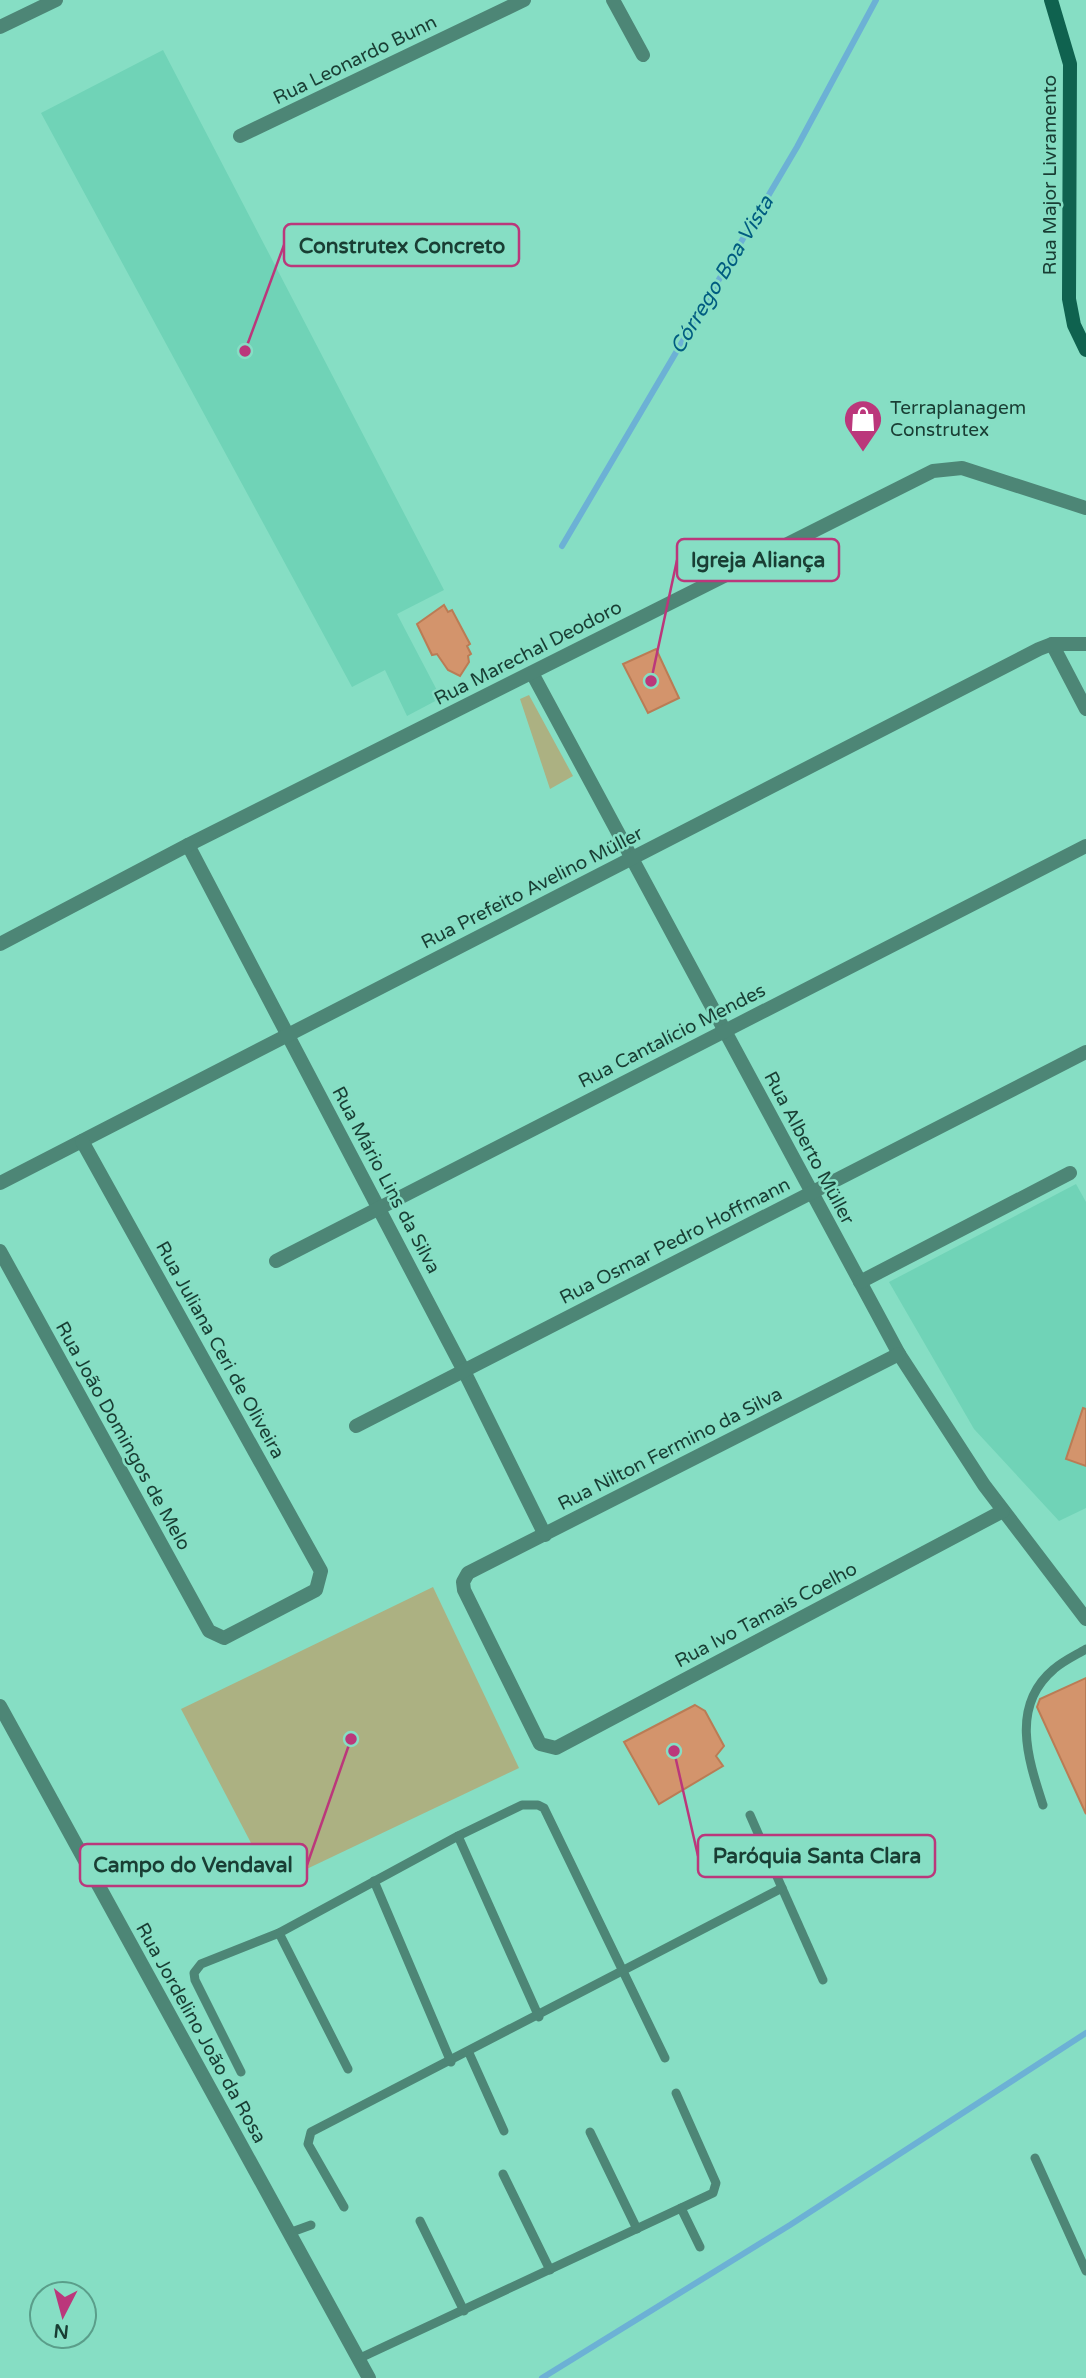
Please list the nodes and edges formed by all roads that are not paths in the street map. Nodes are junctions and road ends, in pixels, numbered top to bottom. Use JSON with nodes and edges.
{"nodes":[{"id":1,"x":56,"y":0,"type":"edge"},
{"id":2,"x":524,"y":0,"type":"edge"},
{"id":3,"x":613,"y":0,"type":"edge"},
{"id":4,"x":1051,"y":0,"type":"edge"},
{"id":5,"x":0,"y":27,"type":"edge"},
{"id":6,"x":643,"y":55,"type":"dead end"},
{"id":7,"x":240,"y":136,"type":"dead end"},
{"id":8,"x":1086,"y":350,"type":"edge"},
{"id":9,"x":1086,"y":508,"type":"edge"},
{"id":10,"x":1052,"y":644,"type":"junction"},
{"id":11,"x":1086,"y":644,"type":"edge"},
{"id":12,"x":533,"y":673,"type":"junction"},
{"id":13,"x":1086,"y":709,"type":"edge"},
{"id":14,"x":188,"y":845,"type":"junction"},
{"id":15,"x":1086,"y":846,"type":"edge"},
{"id":16,"x":632,"y":858,"type":"junction"},
{"id":17,"x":0,"y":944,"type":"edge"},
{"id":18,"x":724,"y":1031,"type":"junction"},
{"id":19,"x":288,"y":1035,"type":"junction"},
{"id":20,"x":1086,"y":1052,"type":"edge"},
{"id":21,"x":82,"y":1141,"type":"junction"},
{"id":22,"x":1070,"y":1172,"type":"dead end"},
{"id":23,"x":0,"y":1183,"type":"edge"},
{"id":24,"x":812,"y":1193,"type":"junction"},
{"id":25,"x":379,"y":1208,"type":"junction"},
{"id":26,"x":0,"y":1251,"type":"edge"},
{"id":27,"x":276,"y":1261,"type":"dead end"},
{"id":28,"x":860,"y":1282,"type":"junction"},
{"id":29,"x":899,"y":1354,"type":"junction"},
{"id":30,"x":464,"y":1371,"type":"junction"},
{"id":31,"x":356,"y":1426,"type":"dead end"},
{"id":32,"x":1003,"y":1511,"type":"junction"},
{"id":33,"x":545,"y":1535,"type":"junction"},
{"id":34,"x":463,"y":1581,"type":"joint"},
{"id":35,"x":1086,"y":1619,"type":"edge"},
{"id":36,"x":216,"y":1636,"type":"joint"},
{"id":37,"x":1086,"y":1649,"type":"edge"},
{"id":38,"x":0,"y":1706,"type":"edge"},
{"id":39,"x":1042,"y":1805,"type":"dead end"},
{"id":40,"x":750,"y":1815,"type":"dead end"},
{"id":41,"x":458,"y":1836,"type":"junction"},
{"id":42,"x":374,"y":1881,"type":"junction"},
{"id":43,"x":782,"y":1888,"type":"junction"},
{"id":44,"x":279,"y":1933,"type":"junction"},
{"id":45,"x":623,"y":1972,"type":"junction"},
{"id":46,"x":823,"y":1980,"type":"dead end"},
{"id":47,"x":539,"y":2017,"type":"junction"},
{"id":48,"x":469,"y":2053,"type":"junction"},
{"id":49,"x":665,"y":2058,"type":"dead end"},
{"id":50,"x":451,"y":2062,"type":"junction"},
{"id":51,"x":348,"y":2069,"type":"dead end"},
{"id":52,"x":241,"y":2072,"type":"dead end"},
{"id":53,"x":676,"y":2092,"type":"dead end"},
{"id":54,"x":504,"y":2131,"type":"dead end"},
{"id":55,"x":590,"y":2132,"type":"dead end"},
{"id":56,"x":1035,"y":2158,"type":"dead end"},
{"id":57,"x":503,"y":2174,"type":"dead end"},
{"id":58,"x":344,"y":2207,"type":"dead end"},
{"id":59,"x":681,"y":2208,"type":"junction"},
{"id":60,"x":420,"y":2221,"type":"dead end"},
{"id":61,"x":311,"y":2225,"type":"dead end"},
{"id":62,"x":637,"y":2229,"type":"junction"},
{"id":63,"x":289,"y":2233,"type":"junction"},
{"id":64,"x":700,"y":2247,"type":"dead end"},
{"id":65,"x":550,"y":2270,"type":"junction"},
{"id":66,"x":1086,"y":2271,"type":"edge"},
{"id":67,"x":464,"y":2311,"type":"junction"},
{"id":68,"x":358,"y":2359,"type":"junction"},
{"id":69,"x":369,"y":2378,"type":"edge"}],
"edges":[{"from":1,"to":5,"type":"street"},
{"from":2,"to":7,"type":"street","name":"Rua Leonardo Bunn"},
{"from":3,"to":6,"type":"street"},
{"from":4,"to":8,"type":"main road","name":"Rua Major Livramento"},
{"from":9,"to":12,"type":"street","name":"Rua Marechal Deodoro"},
{"from":10,"to":11,"type":"street","name":"Rua Prefeito Avelino Müller"},
{"from":10,"to":13,"type":"street"},
{"from":10,"to":16,"type":"street","name":"Rua Prefeito Avelino Müller"},
{"from":12,"to":14,"type":"street","name":"Rua Marechal Deodoro"},
{"from":12,"to":16,"type":"street","name":"Rua Alberto Müller"},
{"from":14,"to":17,"type":"street","name":"Rua Marechal Deodoro"},
{"from":14,"to":19,"type":"street","name":"Rua Mário Lins da Silva"},
{"from":15,"to":18,"type":"street","name":"Rua Cantalício Mendes"},
{"from":16,"to":18,"type":"street","name":"Rua Alberto Müller"},
{"from":16,"to":19,"type":"street","name":"Rua Prefeito Avelino Müller"},
{"from":18,"to":24,"type":"street","name":"Rua Alberto Müller"},
{"from":18,"to":25,"type":"street","name":"Rua Cantalício Mendes"},
{"from":19,"to":21,"type":"street","name":"Rua Prefeito Avelino Müller"},
{"from":19,"to":25,"type":"street","name":"Rua Mário Lins da Silva"},
{"from":20,"to":24,"type":"street","name":"Rua Osmar Pedro Hoffmann"},
{"from":21,"to":23,"type":"street","name":"Rua Prefeito Avelino Müller"},
{"from":21,"to":36,"type":"street","name":"Rua Juliana Ceri de Oliveira"},
{"from":22,"to":28,"type":"street"},
{"from":24,"to":28,"type":"street","name":"Rua Alberto Müller"},
{"from":24,"to":30,"type":"street","name":"Rua Osmar Pedro Hoffmann"},
{"from":25,"to":27,"type":"street","name":"Rua Cantalício Mendes"},
{"from":25,"to":30,"type":"street","name":"Rua Mário Lins da Silva"},
{"from":26,"to":36,"type":"street","name":"Rua João Domingos de Melo"},
{"from":28,"to":29,"type":"street","name":"Rua Alberto Müller"},
{"from":29,"to":32,"type":"street","name":"Rua Alberto Müller"},
{"from":29,"to":33,"type":"street","name":"Rua Nilton Fermino da Silva"},
{"from":30,"to":31,"type":"street","name":"Rua Osmar Pedro Hoffmann"},
{"from":30,"to":33,"type":"street","name":"Rua Mário Lins da Silva"},
{"from":32,"to":34,"type":"street","name":"Rua Ivo Tamais Coelho"},
{"from":32,"to":35,"type":"street","name":"Rua Alberto Müller"},
{"from":33,"to":34,"type":"street","name":"Rua Nilton Fermino da Silva"},
{"from":37,"to":39,"type":"lane"},
{"from":38,"to":63,"type":"street","name":"Rua Jordelino João da Rosa"},
{"from":40,"to":43,"type":"lane"},
{"from":41,"to":42,"type":"lane"},
{"from":41,"to":45,"type":"lane"},
{"from":41,"to":47,"type":"lane"},
{"from":42,"to":44,"type":"lane"},
{"from":42,"to":50,"type":"lane"},
{"from":43,"to":45,"type":"lane"},
{"from":43,"to":46,"type":"lane"},
{"from":44,"to":51,"type":"lane"},
{"from":44,"to":52,"type":"lane"},
{"from":45,"to":47,"type":"lane"},
{"from":45,"to":49,"type":"lane"},
{"from":47,"to":48,"type":"lane"},
{"from":48,"to":50,"type":"lane"},
{"from":48,"to":54,"type":"lane"},
{"from":50,"to":58,"type":"lane"},
{"from":53,"to":59,"type":"lane"},
{"from":55,"to":62,"type":"lane"},
{"from":56,"to":66,"type":"lane"},
{"from":57,"to":65,"type":"lane"},
{"from":59,"to":62,"type":"lane"},
{"from":59,"to":64,"type":"lane"},
{"from":60,"to":67,"type":"lane"},
{"from":61,"to":63,"type":"lane"},
{"from":62,"to":65,"type":"lane"},
{"from":63,"to":68,"type":"street","name":"Rua Jordelino João da Rosa"},
{"from":65,"to":67,"type":"lane"},
{"from":67,"to":68,"type":"lane"},
{"from":68,"to":69,"type":"street","name":"Rua Jordelino João da Rosa"}]}
